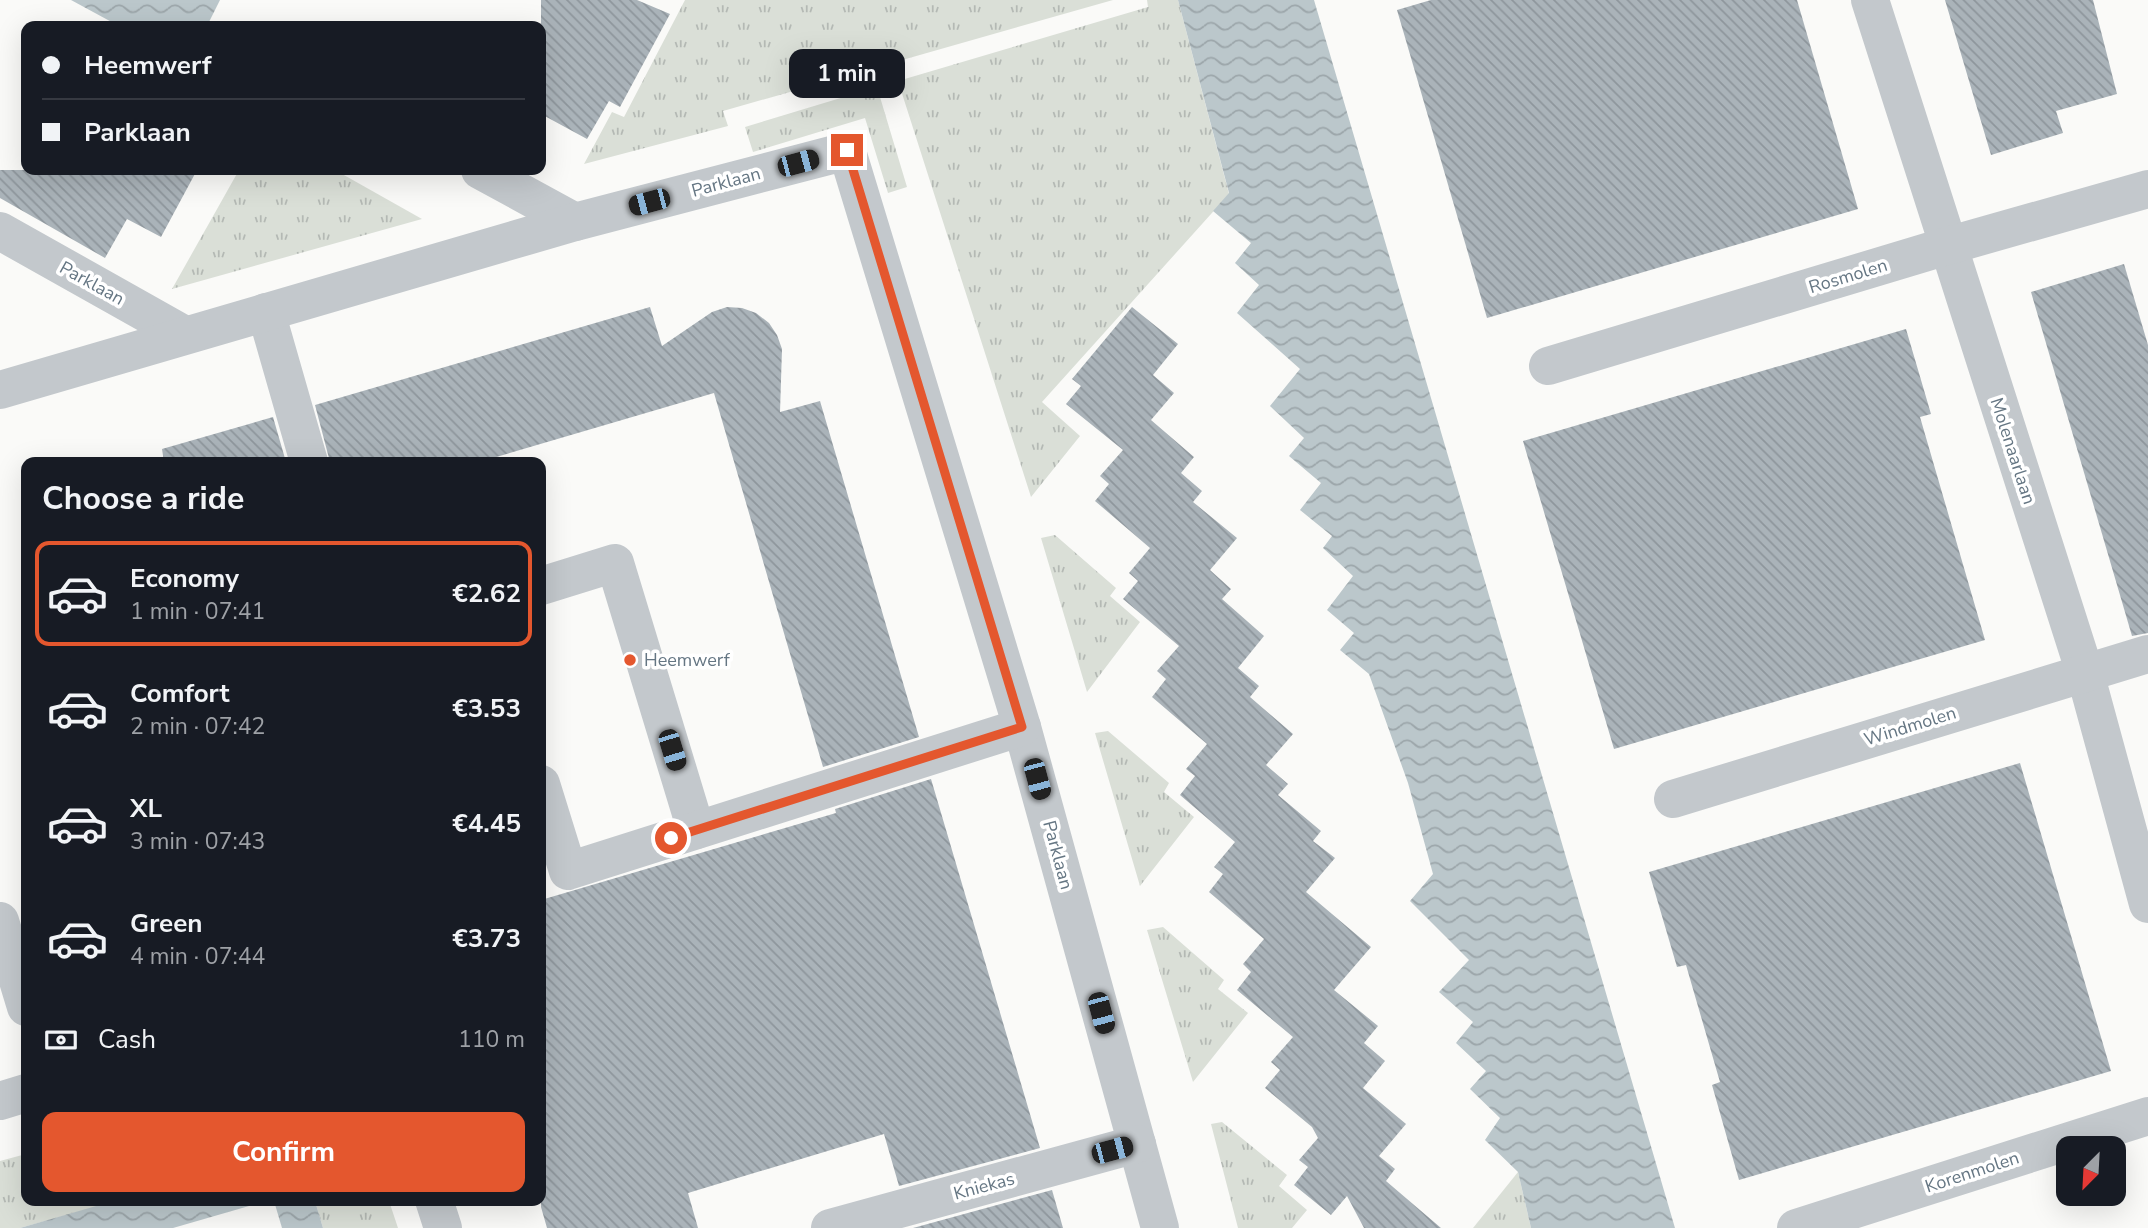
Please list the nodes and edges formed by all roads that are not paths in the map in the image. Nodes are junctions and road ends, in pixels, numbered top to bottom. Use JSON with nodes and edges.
{"nodes":[{"id":1,"x":1870,"y":0,"type":"edge"},
{"id":2,"x":489,"y":175,"type":"edge"},
{"id":3,"x":2148,"y":189,"type":"edge"},
{"id":4,"x":575,"y":222,"type":"junction"},
{"id":5,"x":0,"y":231,"type":"edge"},
{"id":6,"x":1947,"y":246,"type":"junction"},
{"id":7,"x":266,"y":312,"type":"junction"},
{"id":8,"x":185,"y":335,"type":"junction"},
{"id":9,"x":1548,"y":366,"type":"dead end"},
{"id":10,"x":0,"y":390,"type":"edge"},
{"id":11,"x":308,"y":457,"type":"edge"},
{"id":12,"x":546,"y":584,"type":"edge"},
{"id":13,"x":2148,"y":654,"type":"edge"},
{"id":14,"x":2085,"y":673,"type":"junction"},
{"id":15,"x":1022,"y":727,"type":"junction"},
{"id":16,"x":1673,"y":799,"type":"dead end"},
{"id":17,"x":546,"y":800,"type":"edge"},
{"id":18,"x":696,"y":830,"type":"junction"},
{"id":19,"x":2148,"y":904,"type":"edge"},
{"id":20,"x":0,"y":920,"type":"edge"},
{"id":21,"x":21,"y":990,"type":"edge"},
{"id":22,"x":21,"y":1095,"type":"edge"},
{"id":23,"x":0,"y":1101,"type":"edge"},
{"id":24,"x":2148,"y":1116,"type":"edge"},
{"id":25,"x":1137,"y":1144,"type":"junction"},
{"id":26,"x":436,"y":1206,"type":"edge"},
{"id":27,"x":443,"y":1228,"type":"edge"},
{"id":28,"x":830,"y":1228,"type":"edge"},
{"id":29,"x":1160,"y":1228,"type":"edge"},
{"id":30,"x":1796,"y":1228,"type":"edge"}],
"edges":[{"from":1,"to":6,"type":"street","name":"Molenaarlaan"},
{"from":2,"to":4,"type":"street"},
{"from":3,"to":6,"type":"street","name":"Rosmolen"},
{"from":4,"to":7,"type":"street","name":"Parklaan"},
{"from":4,"to":15,"type":"street","name":"Parklaan"},
{"from":5,"to":8,"type":"street","name":"Parklaan"},
{"from":6,"to":9,"type":"street","name":"Rosmolen"},
{"from":6,"to":14,"type":"street","name":"Molenaarlaan"},
{"from":7,"to":8,"type":"street","name":"Parklaan"},
{"from":7,"to":11,"type":"street"},
{"from":8,"to":10,"type":"street","name":"Parklaan"},
{"from":12,"to":18,"type":"street"},
{"from":13,"to":14,"type":"street","name":"Windmolen"},
{"from":14,"to":16,"type":"street","name":"Windmolen"},
{"from":14,"to":19,"type":"street","name":"Molenaarlaan"},
{"from":15,"to":18,"type":"street"},
{"from":15,"to":25,"type":"street","name":"Parklaan"},
{"from":17,"to":18,"type":"street"},
{"from":20,"to":21,"type":"street"},
{"from":22,"to":23,"type":"street"},
{"from":24,"to":30,"type":"street","name":"Korenmolen"},
{"from":25,"to":28,"type":"street","name":"Kniekas"},
{"from":25,"to":29,"type":"street","name":"Parklaan"},
{"from":26,"to":27,"type":"street"}]}
